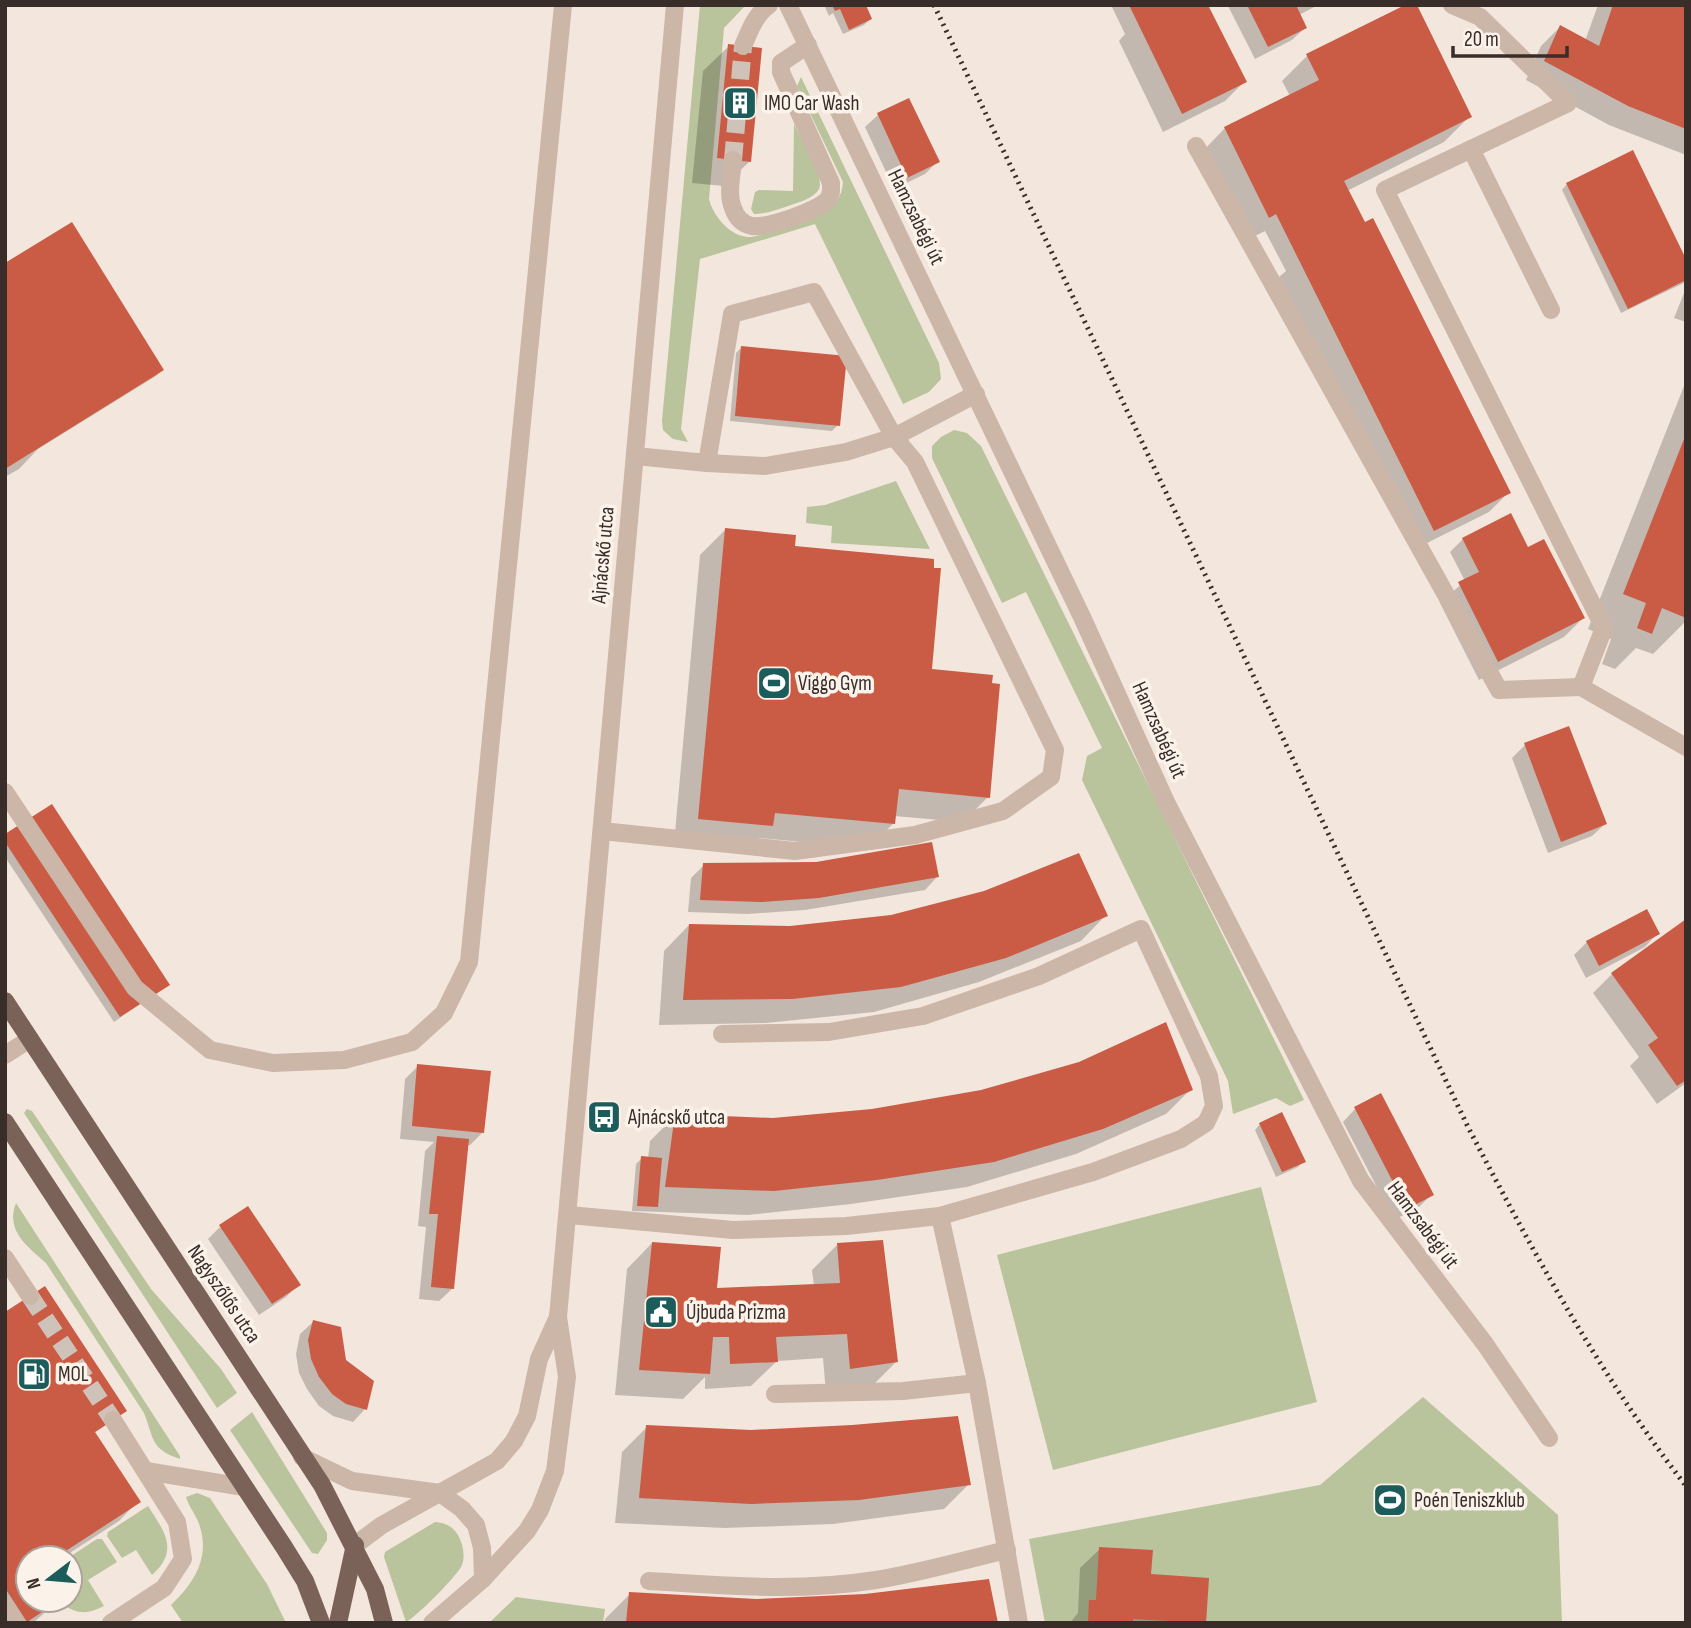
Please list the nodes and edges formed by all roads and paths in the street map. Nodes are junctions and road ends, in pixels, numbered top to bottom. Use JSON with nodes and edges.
{"nodes":[{"id":1,"x":563,"y":5,"type":"edge"},
{"id":2,"x":675,"y":5,"type":"edge"},
{"id":3,"x":769,"y":5,"type":"edge"},
{"id":4,"x":788,"y":5,"type":"edge"},
{"id":5,"x":1452,"y":5,"type":"edge"},
{"id":6,"x":808,"y":45,"type":"junction"},
{"id":7,"x":743,"y":46,"type":"tunnel mouth"},
{"id":8,"x":1196,"y":146,"type":"dead end"},
{"id":9,"x":1471,"y":149,"type":"junction"},
{"id":10,"x":733,"y":160,"type":"tunnel mouth"},
{"id":11,"x":1551,"y":310,"type":"dead end"},
{"id":12,"x":976,"y":394,"type":"junction"},
{"id":13,"x":894,"y":437,"type":"junction"},
{"id":14,"x":635,"y":456,"type":"junction"},
{"id":15,"x":708,"y":463,"type":"junction"},
{"id":16,"x":1581,"y":687,"type":"junction"},
{"id":17,"x":1686,"y":747,"type":"edge"},
{"id":18,"x":5,"y":792,"type":"edge"},
{"id":19,"x":602,"y":831,"type":"junction"},
{"id":20,"x":5,"y":1001,"type":"edge"},
{"id":21,"x":722,"y":1034,"type":"dead end"},
{"id":22,"x":30,"y":1039,"type":"junction"},
{"id":23,"x":5,"y":1055,"type":"edge"},
{"id":24,"x":5,"y":1122,"type":"edge"},
{"id":25,"x":569,"y":1215,"type":"junction"},
{"id":26,"x":940,"y":1216,"type":"junction"},
{"id":27,"x":5,"y":1258,"type":"edge"},
{"id":28,"x":30,"y":1296,"type":"tunnel mouth"},
{"id":29,"x":558,"y":1317,"type":"junction"},
{"id":30,"x":977,"y":1383,"type":"junction"},
{"id":31,"x":775,"y":1394,"type":"dead end"},
{"id":32,"x":113,"y":1420,"type":"tunnel mouth"},
{"id":33,"x":1549,"y":1438,"type":"dead end"},
{"id":34,"x":302,"y":1457,"type":"junction"},
{"id":35,"x":146,"y":1471,"type":"junction"},
{"id":36,"x":244,"y":1487,"type":"junction"},
{"id":37,"x":440,"y":1493,"type":"junction"},
{"id":38,"x":355,"y":1545,"type":"junction"},
{"id":39,"x":1007,"y":1550,"type":"junction"},
{"id":40,"x":483,"y":1579,"type":"junction"},
{"id":41,"x":649,"y":1581,"type":"dead end"},
{"id":42,"x":5,"y":1607,"type":"edge"},
{"id":43,"x":16,"y":1623,"type":"edge"},
{"id":44,"x":111,"y":1623,"type":"edge"},
{"id":45,"x":321,"y":1623,"type":"edge"},
{"id":46,"x":338,"y":1623,"type":"edge"},
{"id":47,"x":384,"y":1623,"type":"edge"},
{"id":48,"x":432,"y":1623,"type":"edge"},
{"id":49,"x":1018,"y":1623,"type":"edge"}],
"edges":[{"from":1,"to":18,"type":"street"},
{"from":2,"to":14,"type":"street","name":"Ajnácskő utca"},
{"from":3,"to":7,"type":"street"},
{"from":4,"to":6,"type":"street","name":"Hamzsabégi út"},
{"from":5,"to":9,"type":"street"},
{"from":6,"to":10,"type":"street"},
{"from":6,"to":12,"type":"street","name":"Hamzsabégi út"},
{"from":8,"to":16,"type":"street"},
{"from":9,"to":11,"type":"street"},
{"from":9,"to":16,"type":"street"},
{"from":12,"to":13,"type":"street"},
{"from":12,"to":33,"type":"street","name":"Hamzsabégi út"},
{"from":13,"to":15,"type":"street"},
{"from":13,"to":15,"type":"street"},
{"from":13,"to":19,"type":"street"},
{"from":14,"to":15,"type":"street"},
{"from":14,"to":19,"type":"street","name":"Ajnácskő utca"},
{"from":16,"to":17,"type":"street"},
{"from":19,"to":25,"type":"street","name":"Ajnácskő utca"},
{"from":20,"to":22,"type":"main road","name":"Nagyszőlős utca"},
{"from":21,"to":26,"type":"street"},
{"from":22,"to":23,"type":"street"},
{"from":22,"to":34,"type":"main road","name":"Nagyszőlős utca"},
{"from":24,"to":36,"type":"main road"},
{"from":25,"to":26,"type":"street"},
{"from":25,"to":29,"type":"street","name":"Ajnácskő utca"},
{"from":26,"to":30,"type":"street"},
{"from":27,"to":28,"type":"street"},
{"from":29,"to":37,"type":"street","name":"Ajnácskő utca"},
{"from":29,"to":40,"type":"street","name":"Ajnácskő utca"},
{"from":30,"to":31,"type":"street"},
{"from":30,"to":39,"type":"street"},
{"from":32,"to":35,"type":"street"},
{"from":34,"to":37,"type":"street"},
{"from":34,"to":38,"type":"main road","name":"Nagyszőlős utca"},
{"from":35,"to":36,"type":"street"},
{"from":35,"to":44,"type":"street"},
{"from":36,"to":45,"type":"main road"},
{"from":37,"to":38,"type":"street","name":"Ajnácskő utca"},
{"from":37,"to":40,"type":"street"},
{"from":38,"to":46,"type":"main road"},
{"from":38,"to":47,"type":"main road","name":"Nagyszőlős utca"},
{"from":39,"to":41,"type":"street"},
{"from":39,"to":49,"type":"street"},
{"from":40,"to":48,"type":"street","name":"Ajnácskő utca"},
{"from":42,"to":43,"type":"street"}]}
